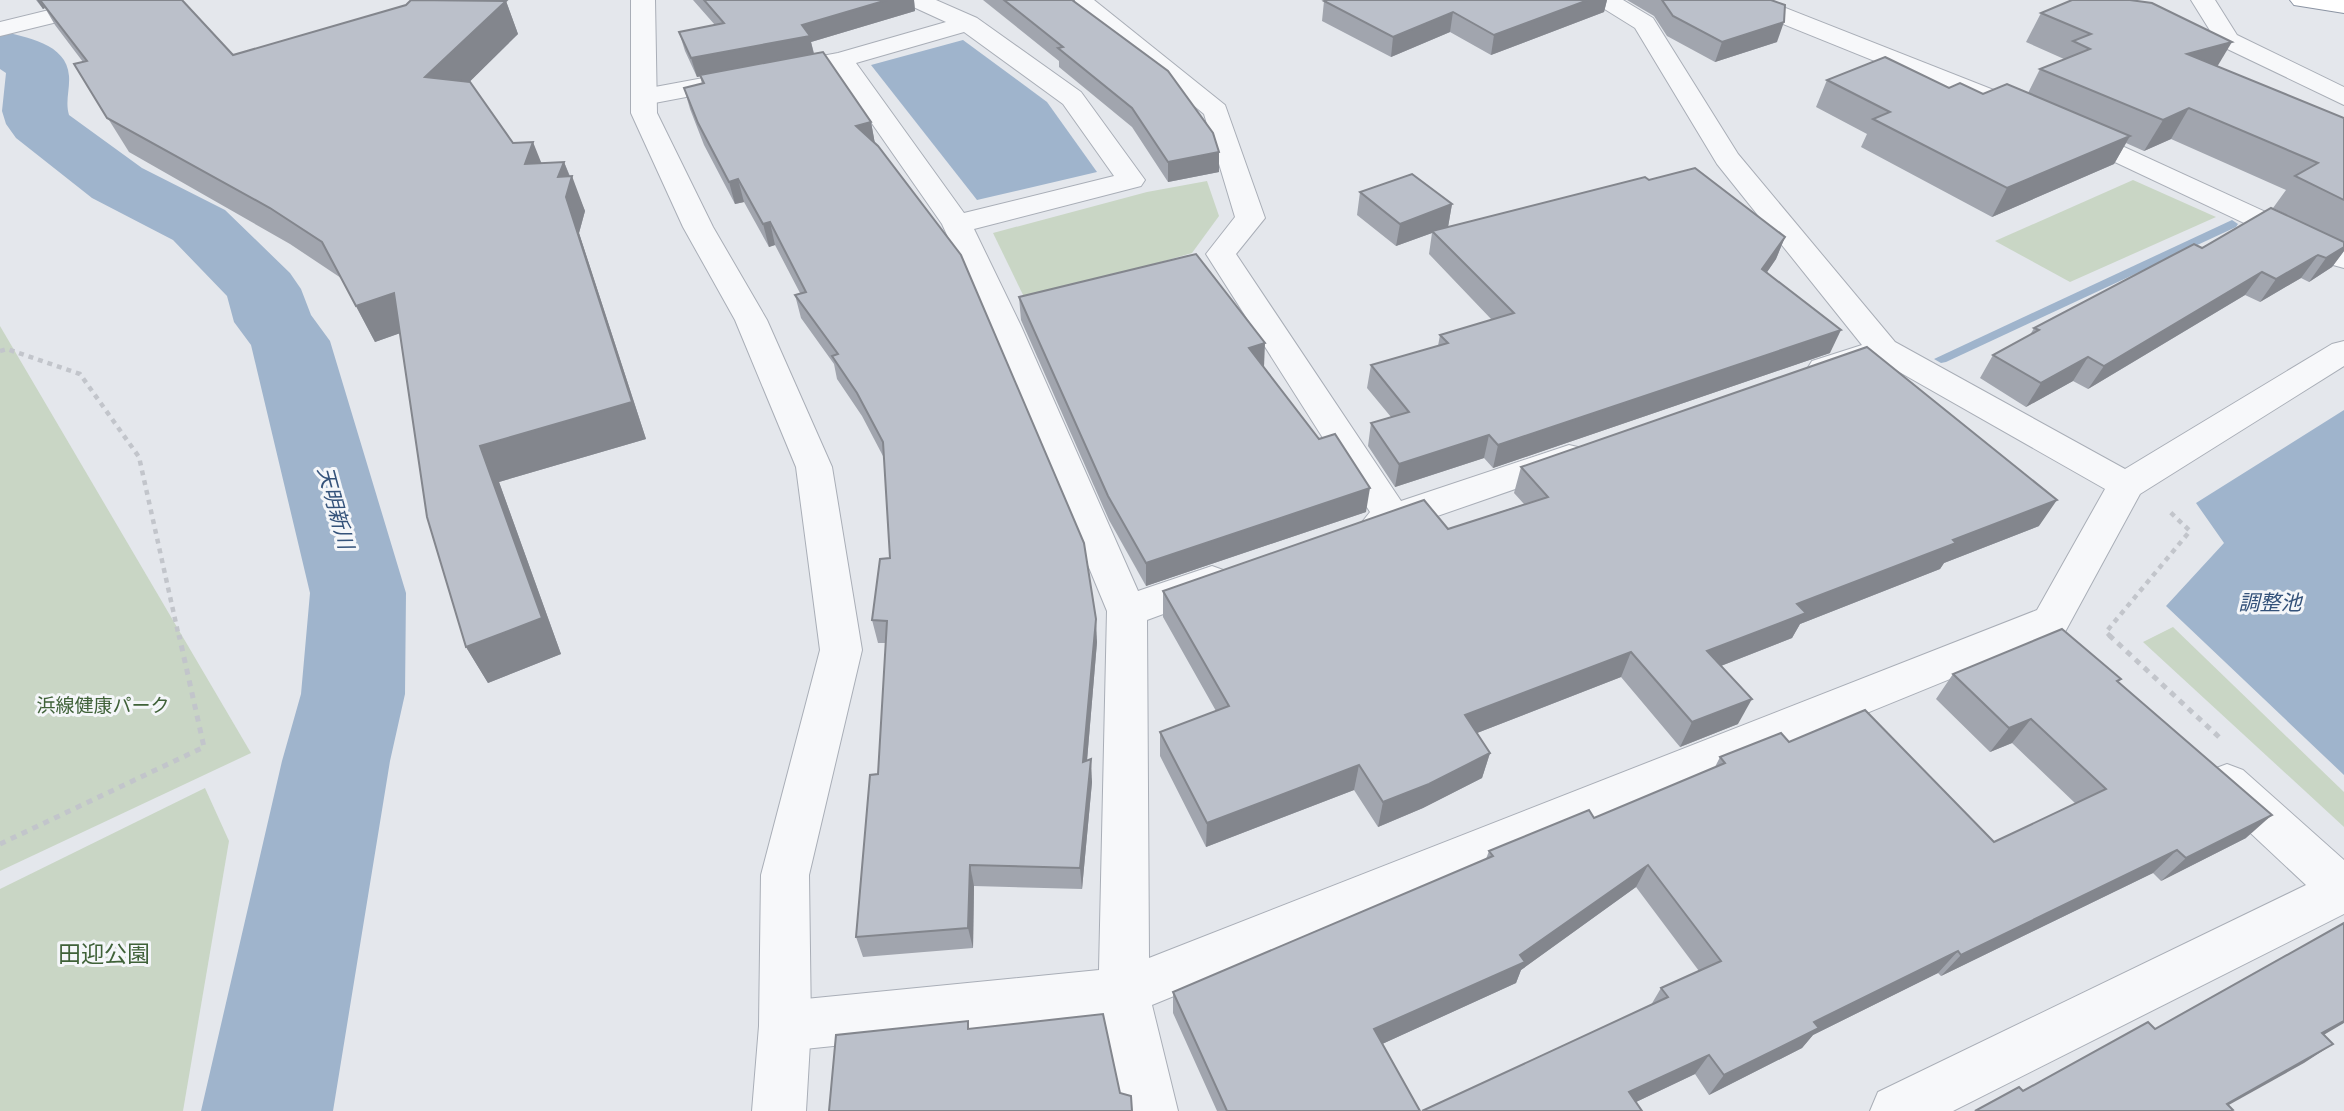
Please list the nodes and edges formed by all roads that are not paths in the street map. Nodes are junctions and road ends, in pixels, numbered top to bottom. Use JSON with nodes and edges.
{"nodes":[{"id":1,"x":119,"y":0,"type":"edge"},
{"id":2,"x":643,"y":0,"type":"edge"},
{"id":3,"x":917,"y":0,"type":"edge"},
{"id":4,"x":1079,"y":0,"type":"edge"},
{"id":5,"x":1606,"y":0,"type":"edge"},
{"id":6,"x":1744,"y":0,"type":"edge"},
{"id":7,"x":2203,"y":0,"type":"edge"},
{"id":8,"x":2302,"y":0,"type":"edge"},
{"id":9,"x":2344,"y":6,"type":"edge"},
{"id":10,"x":968,"y":23,"type":"junction"},
{"id":11,"x":8,"y":27,"type":"edge"},
{"id":12,"x":841,"y":60,"type":"junction"},
{"id":13,"x":644,"y":97,"type":"junction"},
{"id":14,"x":2344,"y":97,"type":"edge"},
{"id":15,"x":2031,"y":114,"type":"edge"},
{"id":16,"x":2056,"y":124,"type":"edge"},
{"id":17,"x":957,"y":225,"type":"junction"},
{"id":18,"x":2344,"y":259,"type":"edge"},
{"id":19,"x":1883,"y":349,"type":"junction"},
{"id":20,"x":2344,"y":351,"type":"edge"},
{"id":21,"x":1792,"y":380,"type":"edge"},
{"id":22,"x":1599,"y":447,"type":"edge"},
{"id":23,"x":2126,"y":485,"type":"junction"},
{"id":24,"x":1393,"y":518,"type":"junction"},
{"id":25,"x":1355,"y":531,"type":"edge"},
{"id":26,"x":1241,"y":571,"type":"edge"},
{"id":27,"x":1127,"y":611,"type":"junction"},
{"id":28,"x":2214,"y":752,"type":"road end"},
{"id":29,"x":2344,"y":890,"type":"edge"},
{"id":30,"x":1124,"y":992,"type":"junction"},
{"id":31,"x":785,"y":1026,"type":"junction"},
{"id":32,"x":779,"y":1111,"type":"edge"},
{"id":33,"x":1151,"y":1111,"type":"edge"},
{"id":34,"x":1897,"y":1111,"type":"edge"}],
"edges":[{"from":1,"to":11,"type":"street"},
{"from":2,"to":13,"type":"street"},
{"from":3,"to":10,"type":"street"},
{"from":4,"to":24,"type":"street"},
{"from":5,"to":19,"type":"street"},
{"from":6,"to":15,"type":"street"},
{"from":7,"to":14,"type":"street"},
{"from":8,"to":9,"type":"highway"},
{"from":10,"to":12,"type":"street"},
{"from":10,"to":17,"type":"street"},
{"from":12,"to":13,"type":"street"},
{"from":12,"to":17,"type":"street"},
{"from":13,"to":31,"type":"street"},
{"from":16,"to":18,"type":"street"},
{"from":17,"to":27,"type":"street"},
{"from":19,"to":21,"type":"street"},
{"from":19,"to":23,"type":"street"},
{"from":20,"to":23,"type":"street"},
{"from":22,"to":24,"type":"street"},
{"from":23,"to":30,"type":"street"},
{"from":24,"to":25,"type":"street"},
{"from":26,"to":27,"type":"street"},
{"from":27,"to":30,"type":"street"},
{"from":28,"to":29,"type":"street"},
{"from":29,"to":34,"type":"street"},
{"from":30,"to":31,"type":"street"},
{"from":30,"to":33,"type":"street"},
{"from":31,"to":32,"type":"street"}]}
